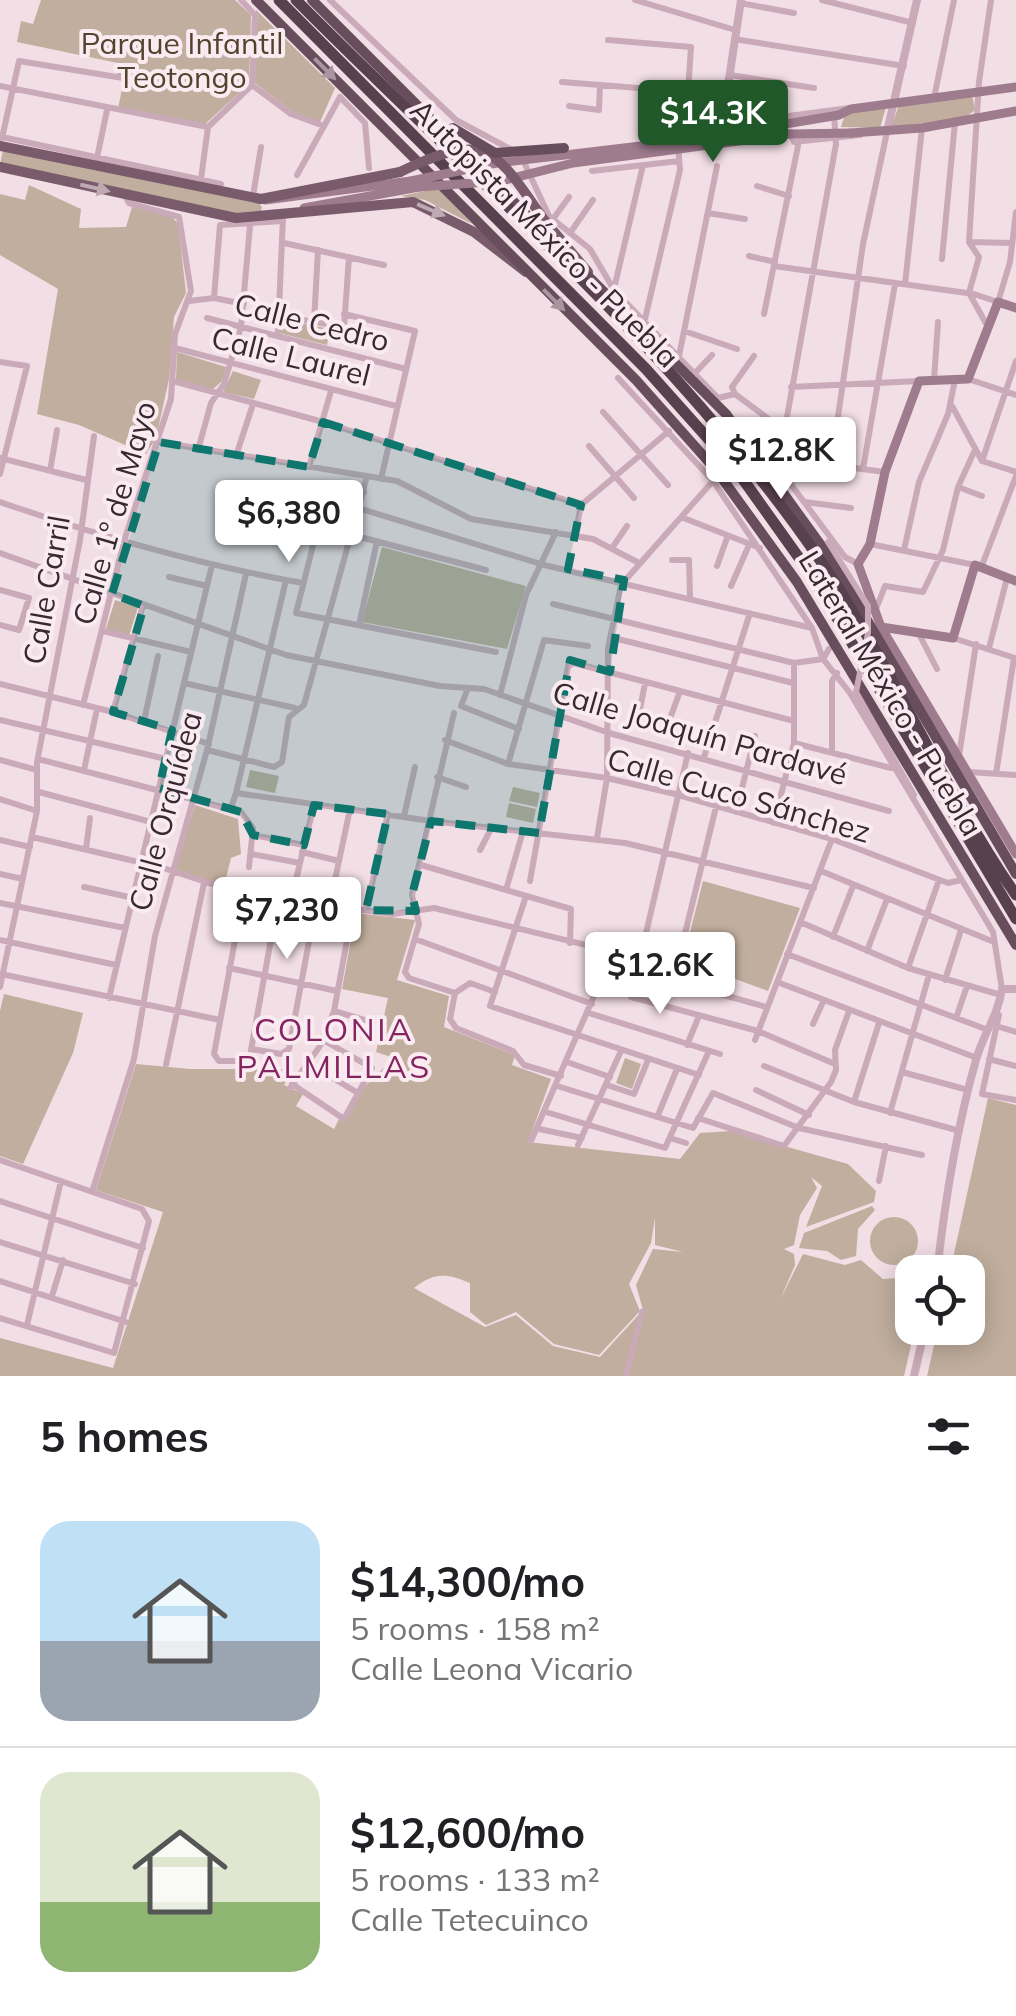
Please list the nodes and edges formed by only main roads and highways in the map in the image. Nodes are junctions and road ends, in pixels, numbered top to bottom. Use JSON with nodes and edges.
{"nodes":[{"id":1,"x":256,"y":0,"type":"edge"},
{"id":2,"x":279,"y":0,"type":"edge"},
{"id":3,"x":296,"y":0,"type":"edge"},
{"id":4,"x":312,"y":0,"type":"edge"},
{"id":5,"x":341,"y":30,"type":"junction"},
{"id":6,"x":1016,"y":87,"type":"edge"},
{"id":7,"x":1016,"y":111,"type":"edge"},
{"id":8,"x":1,"y":142,"type":"edge"},
{"id":9,"x":598,"y":150,"type":"junction"},
{"id":10,"x":0,"y":167,"type":"edge"},
{"id":11,"x":415,"y":184,"type":"junction"},
{"id":12,"x":257,"y":198,"type":"junction"},
{"id":13,"x":267,"y":214,"type":"junction"},
{"id":14,"x":527,"y":272,"type":"junction"},
{"id":15,"x":595,"y":281,"type":"junction"},
{"id":16,"x":1016,"y":308,"type":"edge"},
{"id":17,"x":1011,"y":579,"type":"edge"},
{"id":18,"x":881,"y":627,"type":"junction"},
{"id":19,"x":1016,"y":854,"type":"edge"},
{"id":20,"x":1016,"y":874,"type":"edge"},
{"id":21,"x":1016,"y":895,"type":"edge"},
{"id":22,"x":1016,"y":919,"type":"edge"},
{"id":23,"x":1016,"y":945,"type":"edge"}],
"edges":[{"from":1,"to":14,"type":"highway","name":"Lateral México - Puebla","one_way":true},
{"from":2,"to":22,"type":"highway","name":"Autopista México - Puebla"},
{"from":3,"to":21,"type":"highway","name":"Autopista México - Puebla"},
{"from":4,"to":5,"type":"highway","name":"Lateral México - Puebla"},
{"from":5,"to":9,"type":"highway","bridge":true},
{"from":5,"to":15,"type":"highway","name":"Lateral México - Puebla"},
{"from":6,"to":9,"type":"main road","bridge":true},
{"from":7,"to":11,"type":"main road","bridge":true},
{"from":8,"to":12,"type":"main road"},
{"from":9,"to":11,"type":"main road","bridge":true},
{"from":10,"to":13,"type":"main road","one_way":true},
{"from":11,"to":12,"type":"main road"},
{"from":11,"to":13,"type":"main road"},
{"from":12,"to":13,"type":"main road"},
{"from":12,"to":15,"type":"main road","bridge":true},
{"from":13,"to":14,"type":"main road","one_way":true},
{"from":14,"to":23,"type":"highway","name":"Lateral México - Puebla","one_way":true},
{"from":15,"to":20,"type":"highway","name":"Lateral México - Puebla"},
{"from":16,"to":18,"type":"main road"},
{"from":17,"to":18,"type":"main road"},
{"from":18,"to":19,"type":"main road"}]}
